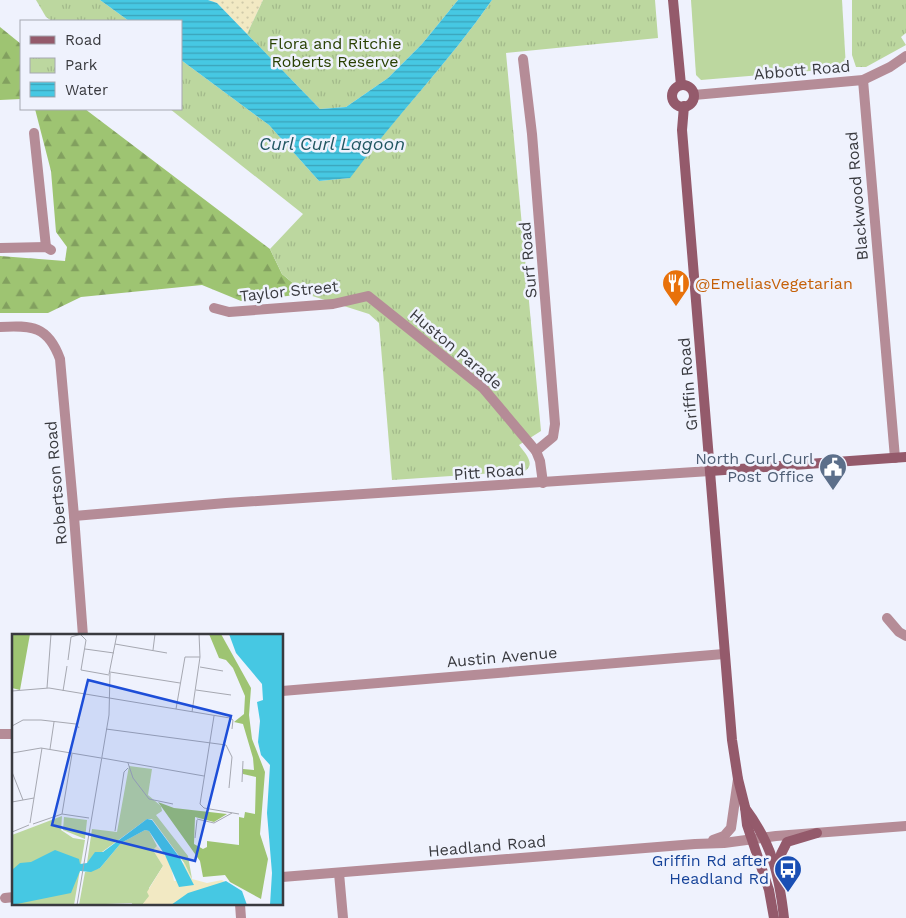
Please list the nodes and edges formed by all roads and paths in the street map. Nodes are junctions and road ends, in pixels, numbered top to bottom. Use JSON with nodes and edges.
{"nodes":[{"id":1,"x":673,"y":0,"type":"edge"},
{"id":2,"x":906,"y":56,"type":"edge"},
{"id":3,"x":523,"y":59,"type":"dead end"},
{"id":4,"x":863,"y":80,"type":"junction"},
{"id":5,"x":681,"y":85,"type":"junction"},
{"id":6,"x":694,"y":94,"type":"junction"},
{"id":7,"x":684,"y":106,"type":"junction"},
{"id":8,"x":34,"y":133,"type":"dead end"},
{"id":9,"x":0,"y":248,"type":"edge"},
{"id":10,"x":368,"y":296,"type":"joint"},
{"id":11,"x":214,"y":308,"type":"dead end"},
{"id":12,"x":0,"y":326,"type":"edge"},
{"id":13,"x":536,"y":451,"type":"junction"},
{"id":14,"x":906,"y":457,"type":"edge"},
{"id":15,"x":895,"y":458,"type":"junction"},
{"id":16,"x":710,"y":472,"type":"junction"},
{"id":17,"x":543,"y":483,"type":"junction"},
{"id":18,"x":74,"y":516,"type":"junction"},
{"id":19,"x":887,"y":618,"type":"dead end"},
{"id":20,"x":83,"y":634,"type":"edge"},
{"id":21,"x":906,"y":636,"type":"edge"},
{"id":22,"x":724,"y":654,"type":"junction"},
{"id":23,"x":284,"y":690,"type":"edge"},
{"id":24,"x":738,"y":779,"type":"junction"},
{"id":25,"x":745,"y":807,"type":"junction"},
{"id":26,"x":906,"y":826,"type":"edge"},
{"id":27,"x":817,"y":833,"type":"junction"},
{"id":28,"x":765,"y":838,"type":"junction"},
{"id":29,"x":752,"y":840,"type":"junction"},
{"id":30,"x":694,"y":844,"type":"junction"},
{"id":31,"x":339,"y":873,"type":"junction"},
{"id":32,"x":284,"y":877,"type":"edge"},
{"id":33,"x":780,"y":883,"type":"junction"},
{"id":34,"x":343,"y":918,"type":"edge"},
{"id":35,"x":774,"y":918,"type":"edge"},
{"id":36,"x":784,"y":918,"type":"edge"}],
"edges":[{"from":1,"to":5,"type":"main road"},
{"from":2,"to":4,"type":"street","name":"Abbott Road"},
{"from":3,"to":13,"type":"street","name":"Surf Road"},
{"from":4,"to":6,"type":"street","name":"Abbott Road"},
{"from":4,"to":15,"type":"street","name":"Blackwood Road"},
{"from":5,"to":6,"type":"main road"},
{"from":5,"to":7,"type":"main road"},
{"from":6,"to":7,"type":"main road"},
{"from":7,"to":16,"type":"main road","name":"Griffin Road"},
{"from":8,"to":9,"type":"street"},
{"from":10,"to":11,"type":"street","name":"Taylor Street"},
{"from":10,"to":13,"type":"street","name":"Huston Parade"},
{"from":12,"to":18,"type":"street","name":"Robertson Road"},
{"from":13,"to":17,"type":"street","name":"Huston Parade"},
{"from":14,"to":15,"type":"main road","name":"Pitt Road"},
{"from":15,"to":16,"type":"main road","name":"Pitt Road"},
{"from":16,"to":17,"type":"street","name":"Pitt Road"},
{"from":16,"to":22,"type":"main road","name":"Griffin Road"},
{"from":17,"to":18,"type":"street","name":"Pitt Road"},
{"from":18,"to":20,"type":"street","name":"Robertson Road"},
{"from":19,"to":21,"type":"street"},
{"from":22,"to":23,"type":"street","name":"Austin Avenue"},
{"from":22,"to":24,"type":"main road","name":"Griffin Road"},
{"from":24,"to":25,"type":"main road","name":"Griffin Road"},
{"from":24,"to":30,"type":"street","name":"Headland Road"},
{"from":25,"to":28,"type":"main road","name":"Griffin Road"},
{"from":25,"to":29,"type":"main road","name":"Griffin Road"},
{"from":26,"to":27,"type":"street","name":"Headland Road"},
{"from":27,"to":28,"type":"street","name":"Headland Road"},
{"from":27,"to":33,"type":"main road"},
{"from":28,"to":29,"type":"street","name":"Headland Road"},
{"from":28,"to":33,"type":"main road","name":"Griffin Road"},
{"from":29,"to":30,"type":"street","name":"Headland Road"},
{"from":29,"to":35,"type":"main road","name":"Griffin Road"},
{"from":30,"to":31,"type":"street","name":"Headland Road"},
{"from":31,"to":32,"type":"street","name":"Headland Road"},
{"from":31,"to":34,"type":"street"},
{"from":33,"to":36,"type":"main road","name":"Griffin Road"}]}
